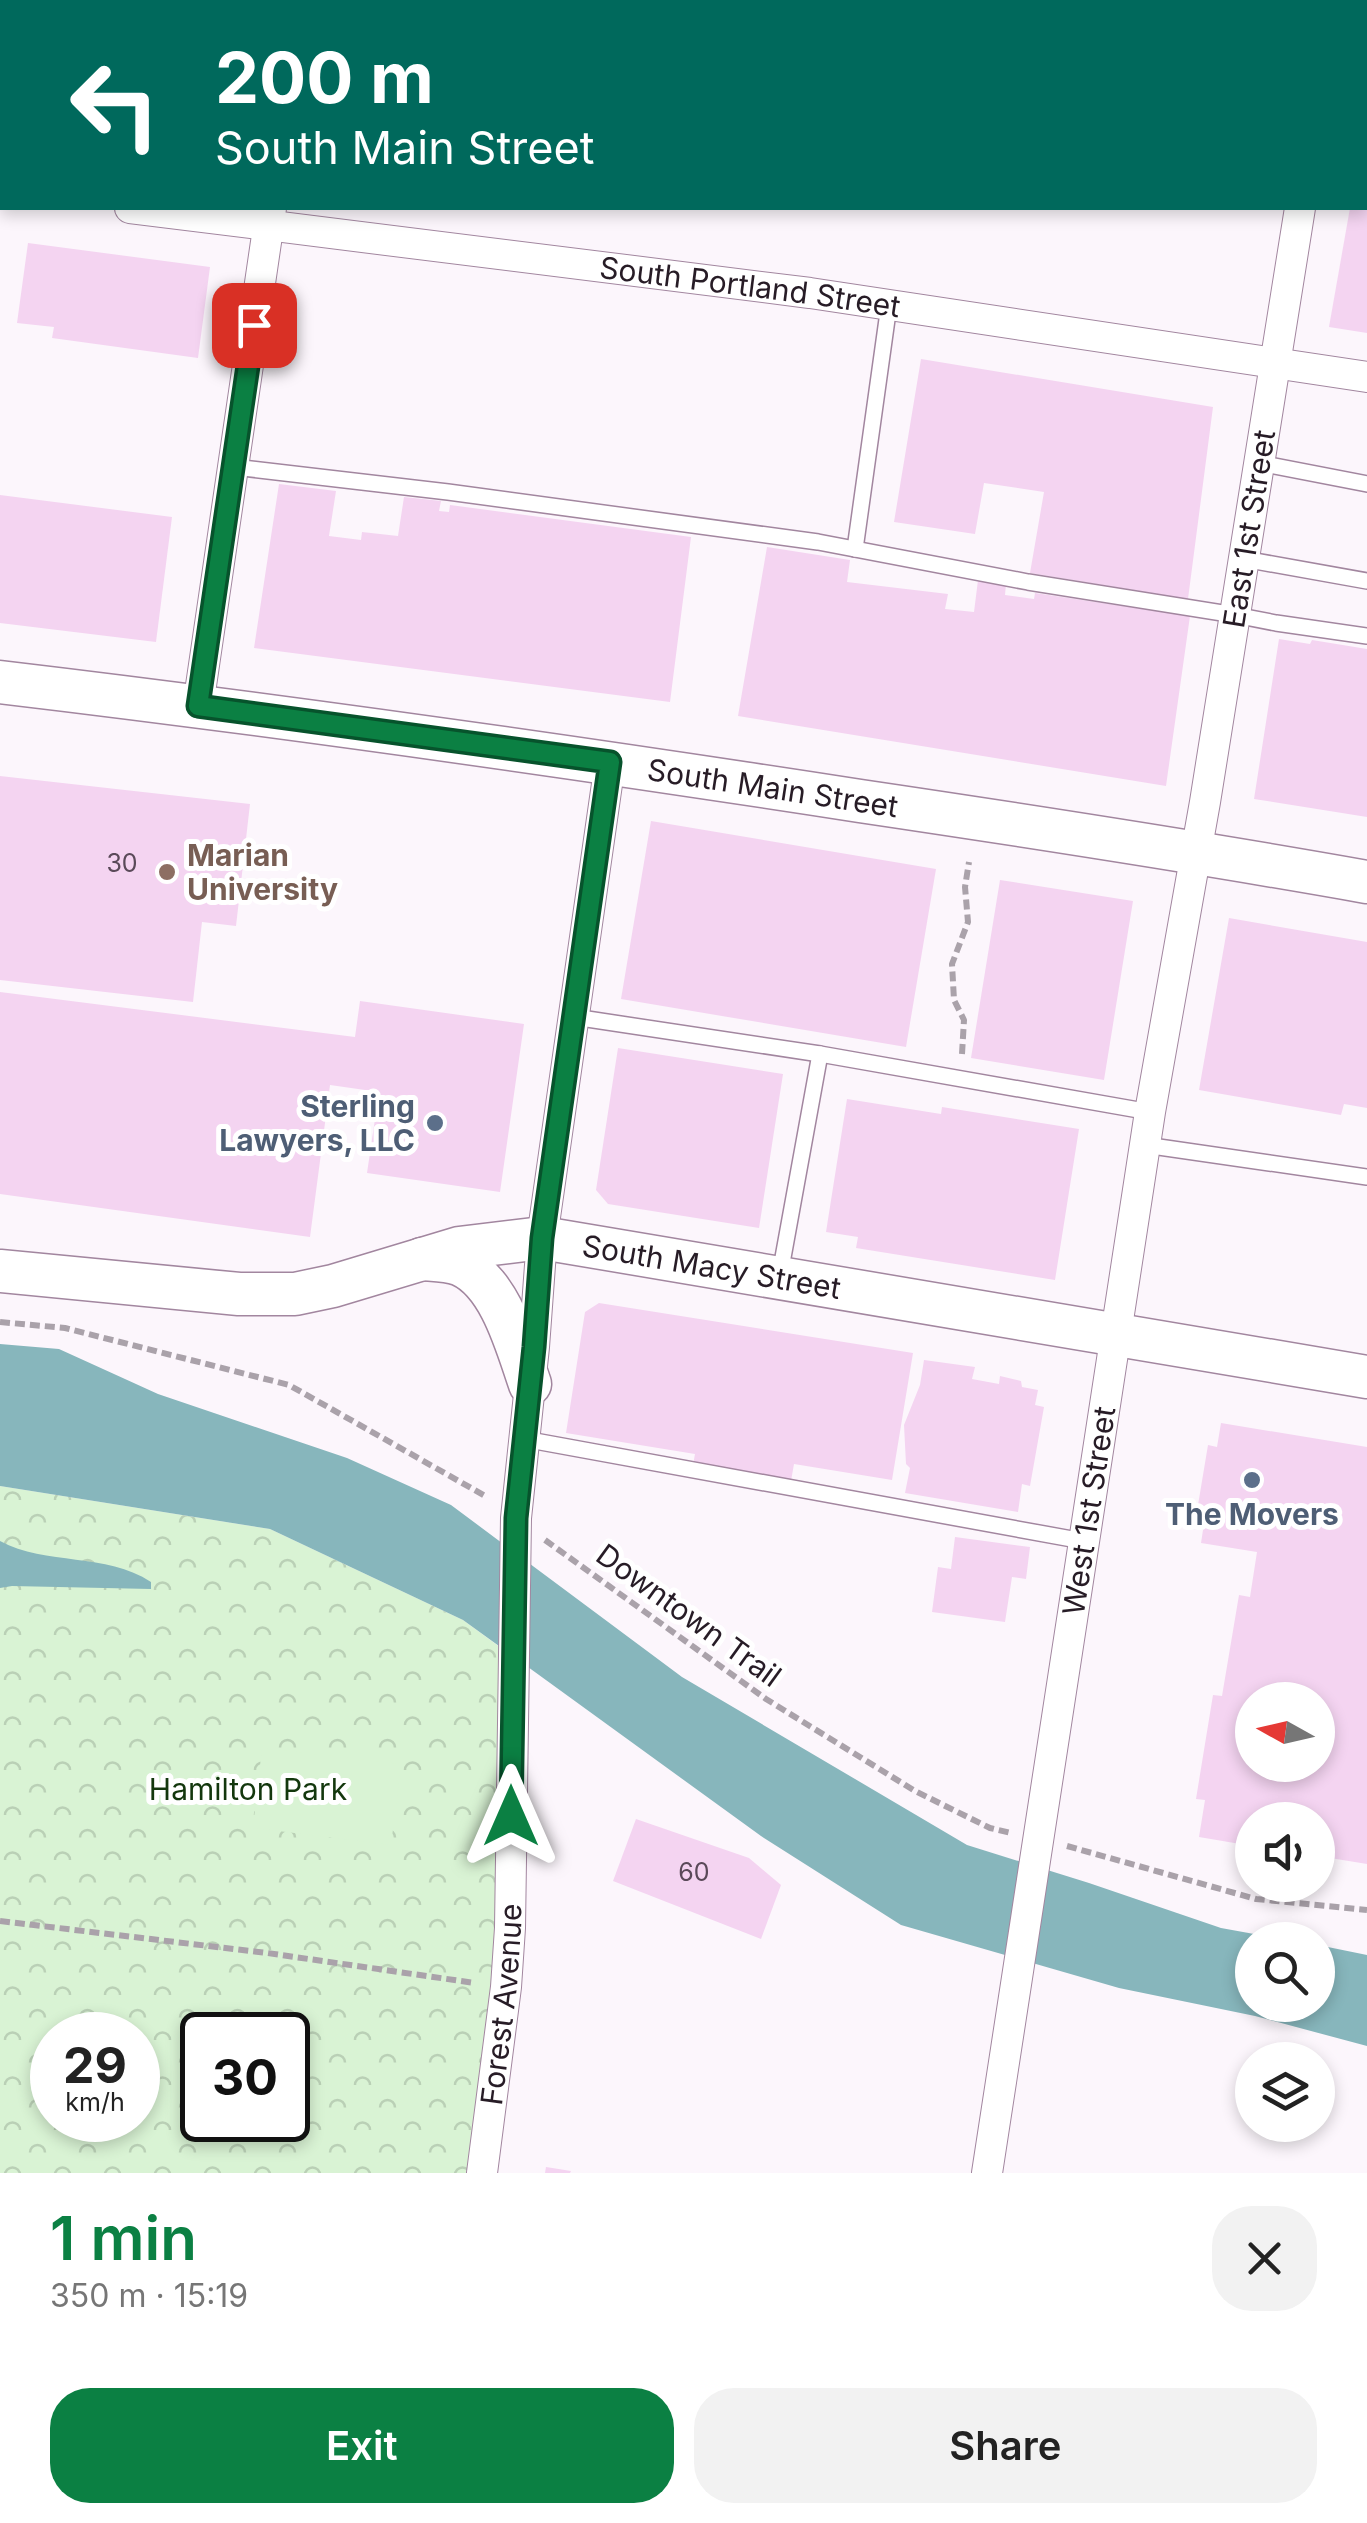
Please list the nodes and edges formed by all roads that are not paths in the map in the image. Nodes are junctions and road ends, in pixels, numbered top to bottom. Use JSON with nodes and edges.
{"nodes":[{"id":1,"x":165,"y":210,"type":"edge"},
{"id":2,"x":1300,"y":210,"type":"edge"},
{"id":3,"x":270,"y":216,"type":"edge"},
{"id":4,"x":889,"y":304,"type":"junction"},
{"id":5,"x":1274,"y":362,"type":"junction"},
{"id":6,"x":1367,"y":377,"type":"edge"},
{"id":7,"x":1259,"y":463,"type":"junction"},
{"id":8,"x":234,"y":467,"type":"junction"},
{"id":9,"x":1367,"y":484,"type":"edge"},
{"id":10,"x":855,"y":549,"type":"junction"},
{"id":11,"x":1244,"y":559,"type":"junction"},
{"id":12,"x":1367,"y":581,"type":"edge"},
{"id":13,"x":1234,"y":615,"type":"junction"},
{"id":14,"x":1367,"y":636,"type":"edge"},
{"id":15,"x":0,"y":682,"type":"edge"},
{"id":16,"x":198,"y":706,"type":"junction"},
{"id":17,"x":610,"y":762,"type":"junction"},
{"id":18,"x":1196,"y":852,"type":"junction"},
{"id":19,"x":1367,"y":882,"type":"edge"},
{"id":20,"x":574,"y":1017,"type":"junction"},
{"id":21,"x":820,"y":1054,"type":"junction"},
{"id":22,"x":1150,"y":1112,"type":"junction"},
{"id":23,"x":1145,"y":1145,"type":"junction"},
{"id":24,"x":1367,"y":1177,"type":"edge"},
{"id":25,"x":542,"y":1238,"type":"junction"},
{"id":26,"x":417,"y":1259,"type":"junction"},
{"id":27,"x":0,"y":1271,"type":"edge"},
{"id":28,"x":780,"y":1278,"type":"junction"},
{"id":29,"x":1116,"y":1333,"type":"junction"},
{"id":30,"x":1367,"y":1377,"type":"edge"},
{"id":31,"x":530,"y":1384,"type":"junction"},
{"id":32,"x":524,"y":1439,"type":"junction"},
{"id":33,"x":1084,"y":1541,"type":"junction"},
{"id":34,"x":482,"y":2173,"type":"edge"},
{"id":35,"x":987,"y":2173,"type":"edge"}],
"edges":[{"from":1,"to":3,"type":"street","name":"South Portland Street"},
{"from":2,"to":5,"type":"street","name":"East 1st Street"},
{"from":3,"to":4,"type":"street","name":"South Portland Street"},
{"from":3,"to":8,"type":"street"},
{"from":4,"to":5,"type":"street","name":"South Portland Street"},
{"from":4,"to":10,"type":"lane"},
{"from":5,"to":6,"type":"street","name":"South Portland Street"},
{"from":5,"to":7,"type":"street","name":"East 1st Street"},
{"from":7,"to":9,"type":"lane"},
{"from":7,"to":11,"type":"street","name":"East 1st Street"},
{"from":8,"to":10,"type":"lane"},
{"from":8,"to":16,"type":"street"},
{"from":10,"to":13,"type":"lane"},
{"from":11,"to":12,"type":"lane"},
{"from":11,"to":13,"type":"street","name":"East 1st Street"},
{"from":13,"to":14,"type":"lane"},
{"from":13,"to":18,"type":"street","name":"East 1st Street"},
{"from":15,"to":16,"type":"main road","name":"South Main Street"},
{"from":16,"to":17,"type":"main road","name":"South Main Street"},
{"from":17,"to":18,"type":"main road","name":"South Main Street"},
{"from":17,"to":20,"type":"street","name":"Forest Avenue"},
{"from":18,"to":19,"type":"main road","name":"South Main Street"},
{"from":18,"to":22,"type":"street","name":"West 1st Street"},
{"from":20,"to":21,"type":"lane"},
{"from":20,"to":25,"type":"street","name":"Forest Avenue"},
{"from":21,"to":22,"type":"lane"},
{"from":21,"to":28,"type":"lane"},
{"from":22,"to":23,"type":"street","name":"West 1st Street"},
{"from":23,"to":24,"type":"lane"},
{"from":23,"to":29,"type":"street","name":"West 1st Street"},
{"from":25,"to":26,"type":"main road","name":"South Macy Street"},
{"from":25,"to":28,"type":"main road","name":"South Macy Street"},
{"from":25,"to":31,"type":"street","name":"Forest Avenue"},
{"from":26,"to":27,"type":"main road","name":"South Macy Street"},
{"from":26,"to":31,"type":"main road"},
{"from":28,"to":29,"type":"main road","name":"South Macy Street"},
{"from":29,"to":30,"type":"main road","name":"South Macy Street"},
{"from":29,"to":33,"type":"street","name":"West 1st Street"},
{"from":31,"to":32,"type":"street","name":"Forest Avenue"},
{"from":32,"to":33,"type":"lane"},
{"from":32,"to":34,"type":"street","name":"Forest Avenue"},
{"from":33,"to":35,"type":"street","name":"West 1st Street"}]}
